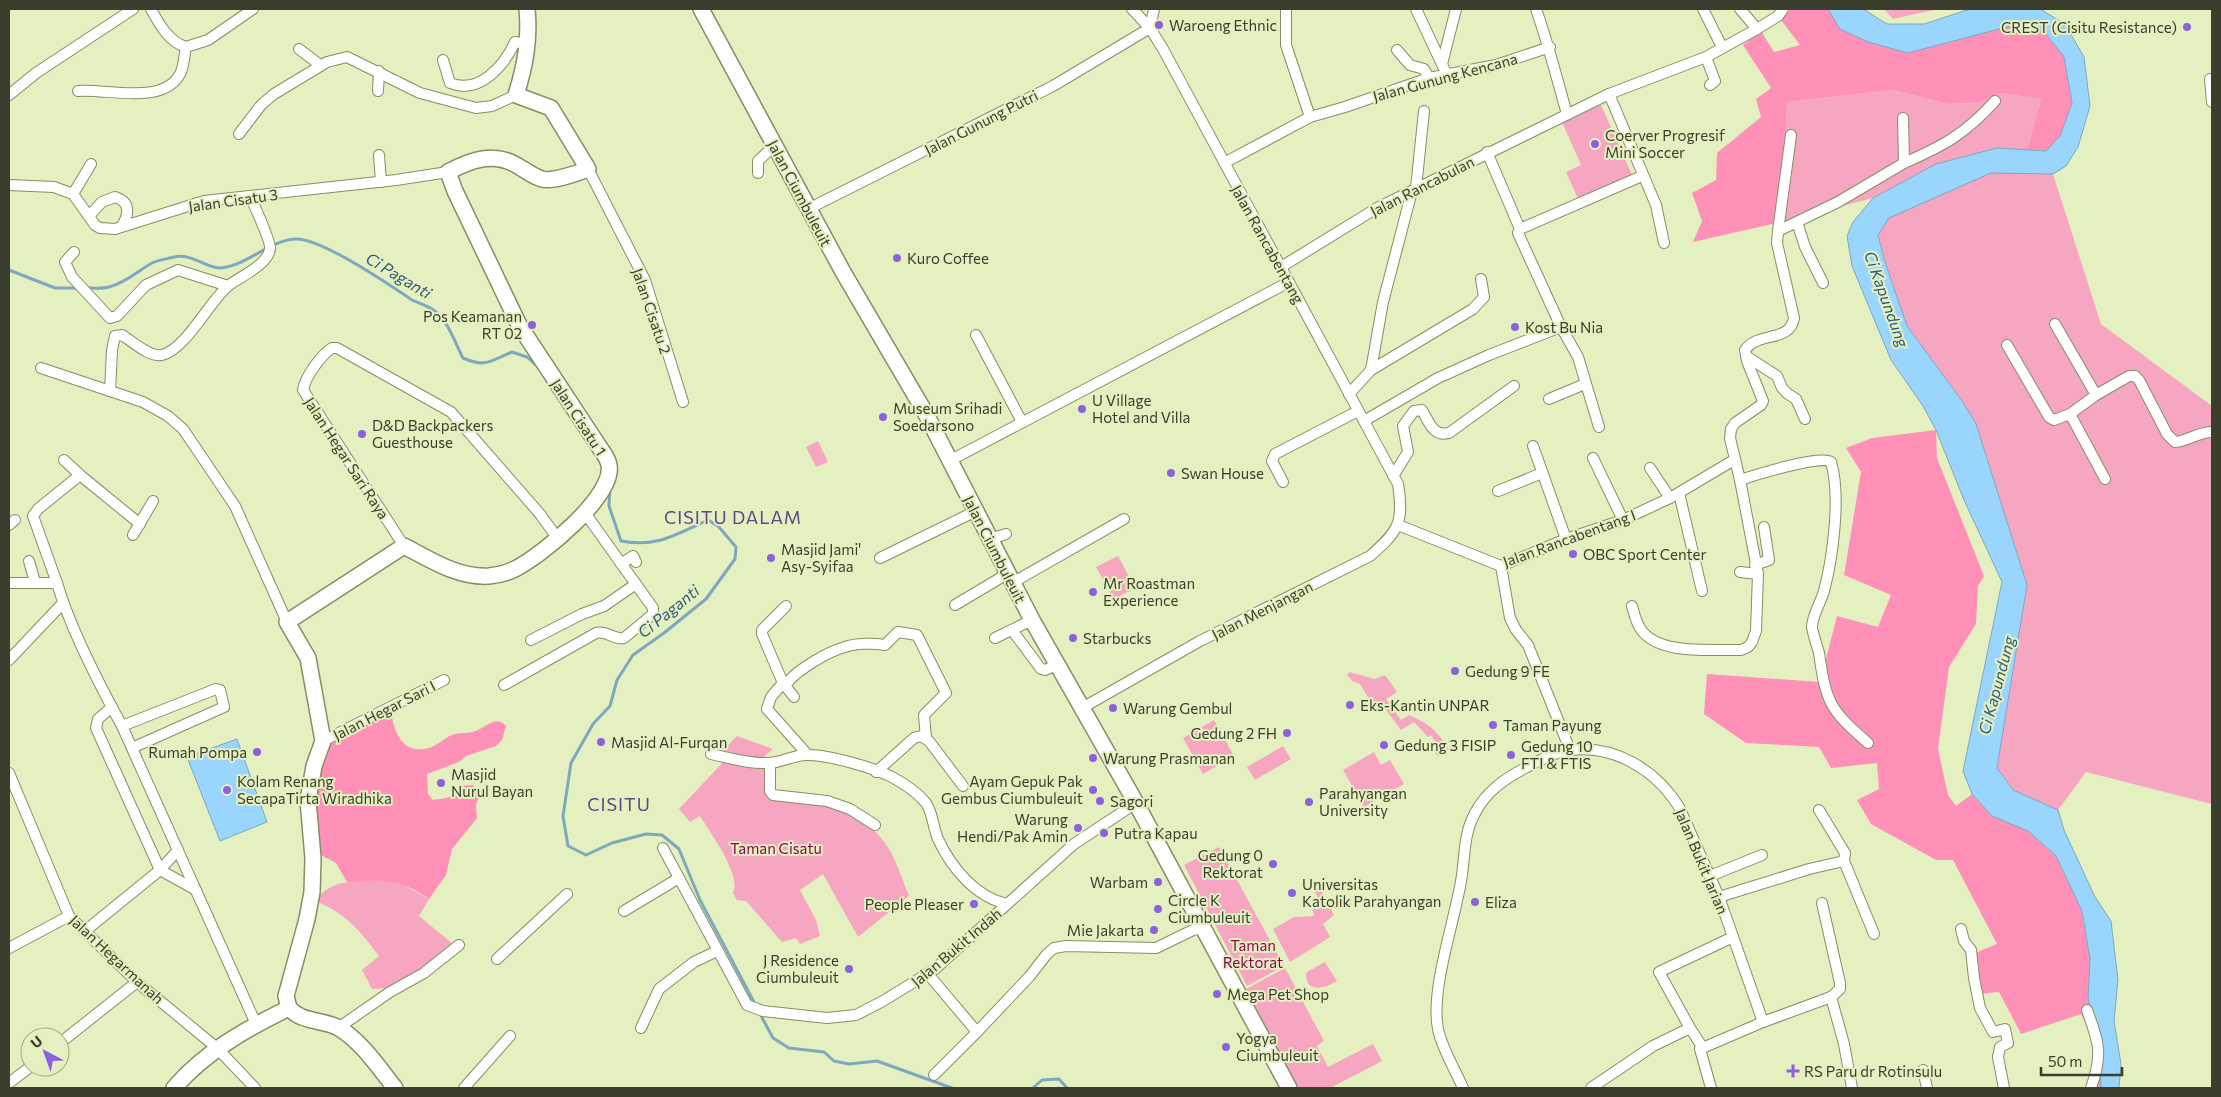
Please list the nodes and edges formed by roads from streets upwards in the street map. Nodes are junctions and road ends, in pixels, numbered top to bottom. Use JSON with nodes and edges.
{"nodes":[{"id":1,"x":133,"y":9,"type":"edge"},
{"id":2,"x":152,"y":9,"type":"edge"},
{"id":3,"x":253,"y":9,"type":"edge"},
{"id":4,"x":527,"y":9,"type":"edge"},
{"id":5,"x":701,"y":9,"type":"edge"},
{"id":6,"x":1132,"y":9,"type":"edge"},
{"id":7,"x":1154,"y":9,"type":"edge"},
{"id":8,"x":1286,"y":9,"type":"edge"},
{"id":9,"x":1416,"y":9,"type":"edge"},
{"id":10,"x":1456,"y":9,"type":"edge"},
{"id":11,"x":1536,"y":9,"type":"edge"},
{"id":12,"x":1703,"y":9,"type":"edge"},
{"id":13,"x":1740,"y":9,"type":"edge"},
{"id":14,"x":1783,"y":9,"type":"edge"},
{"id":15,"x":1150,"y":28,"type":"junction"},
{"id":16,"x":1757,"y":29,"type":"junction"},
{"id":17,"x":528,"y":44,"type":"junction"},
{"id":18,"x":186,"y":47,"type":"junction"},
{"id":19,"x":1550,"y":47,"type":"junction"},
{"id":20,"x":1722,"y":48,"type":"junction"},
{"id":21,"x":299,"y":49,"type":"dead end"},
{"id":22,"x":1397,"y":50,"type":"dead end"},
{"id":23,"x":1706,"y":57,"type":"junction"},
{"id":24,"x":443,"y":60,"type":"dead end"},
{"id":25,"x":1442,"y":64,"type":"junction"},
{"id":26,"x":320,"y":65,"type":"junction"},
{"id":27,"x":379,"y":71,"type":"junction"},
{"id":28,"x":1447,"y":75,"type":"junction"},
{"id":29,"x":1429,"y":78,"type":"junction"},
{"id":30,"x":2210,"y":79,"type":"dead end"},
{"id":31,"x":1710,"y":85,"type":"dead end"},
{"id":32,"x":78,"y":91,"type":"dead end"},
{"id":33,"x":378,"y":91,"type":"dead end"},
{"id":34,"x":1608,"y":94,"type":"junction"},
{"id":35,"x":9,"y":95,"type":"edge"},
{"id":36,"x":516,"y":95,"type":"junction"},
{"id":37,"x":1995,"y":101,"type":"dead end"},
{"id":38,"x":2212,"y":102,"type":"edge"},
{"id":39,"x":1424,"y":112,"type":"dead end"},
{"id":40,"x":1567,"y":114,"type":"junction"},
{"id":41,"x":1310,"y":117,"type":"junction"},
{"id":42,"x":1903,"y":118,"type":"dead end"},
{"id":43,"x":239,"y":134,"type":"dead end"},
{"id":44,"x":1791,"y":135,"type":"dead end"},
{"id":45,"x":775,"y":145,"type":"junction"},
{"id":46,"x":1487,"y":152,"type":"junction"},
{"id":47,"x":379,"y":155,"type":"dead end"},
{"id":48,"x":1224,"y":163,"type":"junction"},
{"id":49,"x":1904,"y":163,"type":"junction"},
{"id":50,"x":91,"y":164,"type":"dead end"},
{"id":51,"x":588,"y":170,"type":"junction"},
{"id":52,"x":448,"y":172,"type":"junction"},
{"id":53,"x":758,"y":173,"type":"dead end"},
{"id":54,"x":1642,"y":176,"type":"junction"},
{"id":55,"x":381,"y":182,"type":"junction"},
{"id":56,"x":9,"y":185,"type":"edge"},
{"id":57,"x":1414,"y":189,"type":"junction"},
{"id":58,"x":73,"y":194,"type":"junction"},
{"id":59,"x":250,"y":196,"type":"junction"},
{"id":60,"x":808,"y":209,"type":"junction"},
{"id":61,"x":89,"y":216,"type":"junction"},
{"id":62,"x":1797,"y":222,"type":"junction"},
{"id":63,"x":122,"y":226,"type":"junction"},
{"id":64,"x":1520,"y":229,"type":"junction"},
{"id":65,"x":1778,"y":231,"type":"junction"},
{"id":66,"x":1664,"y":243,"type":"dead end"},
{"id":67,"x":74,"y":252,"type":"dead end"},
{"id":68,"x":1281,"y":267,"type":"junction"},
{"id":69,"x":1480,"y":280,"type":"dead end"},
{"id":70,"x":1289,"y":282,"type":"junction"},
{"id":71,"x":1823,"y":283,"type":"dead end"},
{"id":72,"x":228,"y":286,"type":"junction"},
{"id":73,"x":2055,"y":324,"type":"dead end"},
{"id":74,"x":1561,"y":327,"type":"junction"},
{"id":75,"x":976,"y":335,"type":"dead end"},
{"id":76,"x":2007,"y":345,"type":"dead end"},
{"id":77,"x":1746,"y":356,"type":"junction"},
{"id":78,"x":41,"y":368,"type":"dead end"},
{"id":79,"x":1371,"y":370,"type":"junction"},
{"id":80,"x":1585,"y":384,"type":"junction"},
{"id":81,"x":1514,"y":386,"type":"dead end"},
{"id":82,"x":110,"y":391,"type":"junction"},
{"id":83,"x":1349,"y":394,"type":"junction"},
{"id":84,"x":2096,"y":396,"type":"junction"},
{"id":85,"x":1549,"y":399,"type":"dead end"},
{"id":86,"x":683,"y":402,"type":"dead end"},
{"id":87,"x":1358,"y":411,"type":"junction"},
{"id":88,"x":2070,"y":414,"type":"junction"},
{"id":89,"x":1805,"y":419,"type":"dead end"},
{"id":90,"x":1364,"y":421,"type":"junction"},
{"id":91,"x":1022,"y":422,"type":"junction"},
{"id":92,"x":1599,"y":427,"type":"dead end"},
{"id":93,"x":2212,"y":432,"type":"edge"},
{"id":94,"x":1533,"y":446,"type":"dead end"},
{"id":95,"x":1593,"y":458,"type":"dead end"},
{"id":96,"x":64,"y":460,"type":"dead end"},
{"id":97,"x":949,"y":460,"type":"junction"},
{"id":98,"x":1734,"y":460,"type":"junction"},
{"id":99,"x":1650,"y":468,"type":"dead end"},
{"id":100,"x":1542,"y":473,"type":"junction"},
{"id":101,"x":80,"y":475,"type":"junction"},
{"id":102,"x":2105,"y":479,"type":"dead end"},
{"id":103,"x":1395,"y":480,"type":"junction"},
{"id":104,"x":1740,"y":480,"type":"junction"},
{"id":105,"x":1283,"y":482,"type":"dead end"},
{"id":106,"x":1498,"y":491,"type":"dead end"},
{"id":107,"x":1675,"y":495,"type":"junction"},
{"id":108,"x":153,"y":502,"type":"dead end"},
{"id":109,"x":976,"y":511,"type":"junction"},
{"id":110,"x":585,"y":513,"type":"junction"},
{"id":111,"x":1124,"y":519,"type":"dead end"},
{"id":112,"x":1623,"y":520,"type":"junction"},
{"id":113,"x":140,"y":524,"type":"junction"},
{"id":114,"x":1398,"y":525,"type":"junction"},
{"id":115,"x":1764,"y":528,"type":"dead end"},
{"id":116,"x":1006,"y":534,"type":"dead end"},
{"id":117,"x":133,"y":535,"type":"dead end"},
{"id":118,"x":558,"y":539,"type":"junction"},
{"id":119,"x":990,"y":539,"type":"junction"},
{"id":120,"x":1566,"y":539,"type":"junction"},
{"id":121,"x":404,"y":546,"type":"junction"},
{"id":122,"x":880,"y":558,"type":"dead end"},
{"id":123,"x":29,"y":561,"type":"dead end"},
{"id":124,"x":636,"y":562,"type":"dead end"},
{"id":125,"x":621,"y":564,"type":"junction"},
{"id":126,"x":1501,"y":566,"type":"junction"},
{"id":127,"x":1757,"y":569,"type":"junction"},
{"id":128,"x":1740,"y":572,"type":"dead end"},
{"id":129,"x":1010,"y":578,"type":"junction"},
{"id":130,"x":34,"y":582,"type":"junction"},
{"id":131,"x":9,"y":583,"type":"edge"},
{"id":132,"x":57,"y":583,"type":"junction"},
{"id":133,"x":636,"y":584,"type":"junction"},
{"id":134,"x":1702,"y":591,"type":"dead end"},
{"id":135,"x":63,"y":603,"type":"junction"},
{"id":136,"x":955,"y":605,"type":"dead end"},
{"id":137,"x":786,"y":606,"type":"dead end"},
{"id":138,"x":1632,"y":606,"type":"dead end"},
{"id":139,"x":1032,"y":620,"type":"junction"},
{"id":140,"x":287,"y":622,"type":"junction"},
{"id":141,"x":1012,"y":630,"type":"junction"},
{"id":142,"x":995,"y":638,"type":"dead end"},
{"id":143,"x":531,"y":640,"type":"dead end"},
{"id":144,"x":9,"y":660,"type":"edge"},
{"id":145,"x":1056,"y":665,"type":"junction"},
{"id":146,"x":444,"y":680,"type":"dead end"},
{"id":147,"x":785,"y":683,"type":"junction"},
{"id":148,"x":504,"y":685,"type":"dead end"},
{"id":149,"x":794,"y":697,"type":"dead end"},
{"id":150,"x":112,"y":707,"type":"junction"},
{"id":151,"x":1082,"y":708,"type":"junction"},
{"id":152,"x":122,"y":726,"type":"junction"},
{"id":153,"x":926,"y":738,"type":"junction"},
{"id":154,"x":323,"y":741,"type":"junction"},
{"id":155,"x":1868,"y":743,"type":"dead end"},
{"id":156,"x":132,"y":748,"type":"junction"},
{"id":157,"x":1570,"y":750,"type":"junction"},
{"id":158,"x":711,"y":754,"type":"dead end"},
{"id":159,"x":807,"y":754,"type":"junction"},
{"id":160,"x":770,"y":763,"type":"junction"},
{"id":161,"x":9,"y":772,"type":"edge"},
{"id":162,"x":876,"y":772,"type":"junction"},
{"id":163,"x":963,"y":786,"type":"dead end"},
{"id":164,"x":1136,"y":803,"type":"junction"},
{"id":165,"x":1819,"y":810,"type":"dead end"},
{"id":166,"x":875,"y":825,"type":"dead end"},
{"id":167,"x":663,"y":848,"type":"dead end"},
{"id":168,"x":178,"y":850,"type":"junction"},
{"id":169,"x":1762,"y":855,"type":"dead end"},
{"id":170,"x":1844,"y":861,"type":"junction"},
{"id":171,"x":160,"y":870,"type":"junction"},
{"id":172,"x":1710,"y":876,"type":"junction"},
{"id":173,"x":680,"y":878,"type":"junction"},
{"id":174,"x":196,"y":890,"type":"junction"},
{"id":175,"x":567,"y":894,"type":"dead end"},
{"id":176,"x":1719,"y":897,"type":"junction"},
{"id":177,"x":1007,"y":904,"type":"junction"},
{"id":178,"x":1822,"y":904,"type":"dead end"},
{"id":179,"x":624,"y":911,"type":"dead end"},
{"id":180,"x":69,"y":916,"type":"junction"},
{"id":181,"x":1202,"y":928,"type":"junction"},
{"id":182,"x":1961,"y":929,"type":"dead end"},
{"id":183,"x":85,"y":931,"type":"junction"},
{"id":184,"x":1874,"y":934,"type":"dead end"},
{"id":185,"x":1733,"y":937,"type":"junction"},
{"id":186,"x":459,"y":945,"type":"dead end"},
{"id":187,"x":9,"y":948,"type":"edge"},
{"id":188,"x":718,"y":951,"type":"junction"},
{"id":189,"x":497,"y":959,"type":"dead end"},
{"id":190,"x":928,"y":974,"type":"junction"},
{"id":191,"x":137,"y":982,"type":"junction"},
{"id":192,"x":1831,"y":997,"type":"junction"},
{"id":193,"x":289,"y":1008,"type":"junction"},
{"id":194,"x":2087,"y":1010,"type":"dead end"},
{"id":195,"x":1763,"y":1022,"type":"junction"},
{"id":196,"x":256,"y":1024,"type":"junction"},
{"id":197,"x":338,"y":1028,"type":"junction"},
{"id":198,"x":641,"y":1028,"type":"dead end"},
{"id":199,"x":1690,"y":1028,"type":"junction"},
{"id":200,"x":977,"y":1032,"type":"junction"},
{"id":201,"x":70,"y":1035,"type":"edge"},
{"id":202,"x":510,"y":1036,"type":"dead end"},
{"id":203,"x":217,"y":1048,"type":"junction"},
{"id":204,"x":1703,"y":1048,"type":"junction"},
{"id":205,"x":1923,"y":1070,"type":"dead end"},
{"id":206,"x":20,"y":1074,"type":"edge"},
{"id":207,"x":934,"y":1075,"type":"dead end"},
{"id":208,"x":9,"y":1083,"type":"edge"},
{"id":209,"x":174,"y":1088,"type":"edge"},
{"id":210,"x":255,"y":1088,"type":"edge"},
{"id":211,"x":395,"y":1088,"type":"edge"},
{"id":212,"x":464,"y":1088,"type":"edge"},
{"id":213,"x":1288,"y":1088,"type":"edge"},
{"id":214,"x":1463,"y":1088,"type":"edge"},
{"id":215,"x":1591,"y":1088,"type":"edge"},
{"id":216,"x":1711,"y":1088,"type":"edge"},
{"id":217,"x":1852,"y":1088,"type":"edge"},
{"id":218,"x":1927,"y":1088,"type":"edge"},
{"id":219,"x":2004,"y":1088,"type":"edge"},
{"id":220,"x":2091,"y":1088,"type":"edge"}],
"edges":[{"from":1,"to":35,"type":"street"},
{"from":2,"to":18,"type":"street"},
{"from":3,"to":18,"type":"street"},
{"from":4,"to":17,"type":"street"},
{"from":5,"to":45,"type":"street","name":"Jalan Ciumbuleuit"},
{"from":6,"to":15,"type":"street","name":"Jalan Rancabentang"},
{"from":7,"to":15,"type":"street"},
{"from":8,"to":41,"type":"street"},
{"from":9,"to":25,"type":"street"},
{"from":10,"to":25,"type":"street"},
{"from":11,"to":19,"type":"street"},
{"from":12,"to":20,"type":"street"},
{"from":13,"to":16,"type":"street"},
{"from":14,"to":16,"type":"street","name":"Jalan Rancabulan"},
{"from":15,"to":48,"type":"street","name":"Jalan Rancabentang"},
{"from":15,"to":60,"type":"street","name":"Jalan Gunung Putri"},
{"from":16,"to":20,"type":"street","name":"Jalan Rancabulan"},
{"from":17,"to":24,"type":"street"},
{"from":17,"to":36,"type":"street"},
{"from":18,"to":32,"type":"street"},
{"from":19,"to":28,"type":"street","name":"Jalan Gunung Kencana"},
{"from":19,"to":40,"type":"street"},
{"from":20,"to":23,"type":"street","name":"Jalan Rancabulan"},
{"from":21,"to":26,"type":"street"},
{"from":22,"to":29,"type":"street"},
{"from":23,"to":31,"type":"street"},
{"from":23,"to":34,"type":"street","name":"Jalan Rancabulan"},
{"from":25,"to":28,"type":"street"},
{"from":26,"to":27,"type":"street"},
{"from":26,"to":43,"type":"street"},
{"from":27,"to":33,"type":"street"},
{"from":27,"to":36,"type":"street"},
{"from":28,"to":29,"type":"street","name":"Jalan Gunung Kencana"},
{"from":29,"to":41,"type":"street","name":"Jalan Gunung Kencana"},
{"from":30,"to":38,"type":"street"},
{"from":34,"to":40,"type":"street","name":"Jalan Rancabulan"},
{"from":34,"to":54,"type":"street"},
{"from":36,"to":51,"type":"street"},
{"from":37,"to":49,"type":"street"},
{"from":39,"to":57,"type":"street"},
{"from":40,"to":46,"type":"street","name":"Jalan Rancabulan"},
{"from":41,"to":48,"type":"street","name":"Jalan Gunung Kencana"},
{"from":42,"to":49,"type":"street"},
{"from":44,"to":65,"type":"street"},
{"from":45,"to":53,"type":"street"},
{"from":45,"to":60,"type":"street","name":"Jalan Ciumbuleuit"},
{"from":46,"to":57,"type":"street","name":"Jalan Rancabulan"},
{"from":46,"to":64,"type":"street"},
{"from":47,"to":55,"type":"street"},
{"from":48,"to":68,"type":"street","name":"Jalan Rancabentang"},
{"from":49,"to":62,"type":"street"},
{"from":50,"to":58,"type":"street"},
{"from":51,"to":52,"type":"street"},
{"from":51,"to":86,"type":"street","name":"Jalan Cisatu 2"},
{"from":52,"to":55,"type":"street","name":"Jalan Cisatu 3"},
{"from":52,"to":110,"type":"street","name":"Jalan Cisatu 1"},
{"from":54,"to":64,"type":"street"},
{"from":54,"to":66,"type":"street"},
{"from":55,"to":59,"type":"street","name":"Jalan Cisatu 3"},
{"from":56,"to":58,"type":"street"},
{"from":57,"to":68,"type":"street","name":"Jalan Rancabulan"},
{"from":57,"to":79,"type":"street"},
{"from":58,"to":61,"type":"street","name":"Jalan Cisatu 3"},
{"from":59,"to":63,"type":"street","name":"Jalan Cisatu 3"},
{"from":59,"to":72,"type":"street"},
{"from":60,"to":97,"type":"street","name":"Jalan Ciumbuleuit"},
{"from":61,"to":63,"type":"street","name":"Jalan Cisatu 3"},
{"from":61,"to":63,"type":"street"},
{"from":62,"to":65,"type":"street"},
{"from":62,"to":71,"type":"street"},
{"from":64,"to":74,"type":"street"},
{"from":65,"to":77,"type":"street"},
{"from":67,"to":72,"type":"street"},
{"from":68,"to":70,"type":"street","name":"Jalan Rancabentang"},
{"from":69,"to":79,"type":"street"},
{"from":70,"to":83,"type":"street","name":"Jalan Rancabentang"},
{"from":70,"to":91,"type":"street"},
{"from":72,"to":82,"type":"street"},
{"from":73,"to":84,"type":"street"},
{"from":74,"to":80,"type":"street"},
{"from":74,"to":90,"type":"street"},
{"from":75,"to":91,"type":"street"},
{"from":76,"to":88,"type":"street"},
{"from":77,"to":89,"type":"street"},
{"from":77,"to":98,"type":"street"},
{"from":78,"to":82,"type":"street"},
{"from":79,"to":83,"type":"street"},
{"from":80,"to":85,"type":"street"},
{"from":80,"to":92,"type":"street"},
{"from":81,"to":103,"type":"street"},
{"from":82,"to":140,"type":"street"},
{"from":83,"to":87,"type":"street","name":"Jalan Rancabentang"},
{"from":84,"to":88,"type":"street"},
{"from":84,"to":93,"type":"street"},
{"from":87,"to":90,"type":"street","name":"Jalan Rancabentang"},
{"from":87,"to":105,"type":"street"},
{"from":88,"to":102,"type":"street"},
{"from":90,"to":103,"type":"street","name":"Jalan Rancabentang"},
{"from":91,"to":97,"type":"street"},
{"from":94,"to":100,"type":"street"},
{"from":95,"to":112,"type":"street"},
{"from":96,"to":101,"type":"street"},
{"from":97,"to":109,"type":"street","name":"Jalan Ciumbuleuit"},
{"from":98,"to":104,"type":"street"},
{"from":98,"to":107,"type":"street","name":"Jalan Rancabentang I"},
{"from":99,"to":107,"type":"street"},
{"from":100,"to":106,"type":"street"},
{"from":100,"to":120,"type":"street"},
{"from":101,"to":113,"type":"street"},
{"from":101,"to":132,"type":"street"},
{"from":103,"to":114,"type":"street"},
{"from":104,"to":127,"type":"street"},
{"from":104,"to":155,"type":"street"},
{"from":107,"to":112,"type":"street","name":"Jalan Rancabentang I"},
{"from":107,"to":134,"type":"street"},
{"from":108,"to":113,"type":"street"},
{"from":109,"to":119,"type":"street","name":"Jalan Ciumbuleuit"},
{"from":109,"to":122,"type":"street"},
{"from":110,"to":118,"type":"street","name":"Jalan Cisatu 1"},
{"from":110,"to":125,"type":"street"},
{"from":111,"to":129,"type":"street"},
{"from":112,"to":120,"type":"street","name":"Jalan Rancabentang I"},
{"from":113,"to":117,"type":"street"},
{"from":114,"to":126,"type":"street","name":"Jalan Rancabentang I"},
{"from":114,"to":151,"type":"street","name":"Jalan Menjangan"},
{"from":115,"to":127,"type":"street"},
{"from":116,"to":119,"type":"street"},
{"from":118,"to":121,"type":"street","name":"Jalan Cisatu 1"},
{"from":118,"to":121,"type":"street","name":"Jalan Hegar Sari Raya"},
{"from":119,"to":129,"type":"street","name":"Jalan Ciumbuleuit"},
{"from":120,"to":126,"type":"street","name":"Jalan Rancabentang I"},
{"from":121,"to":140,"type":"street"},
{"from":123,"to":130,"type":"street"},
{"from":124,"to":125,"type":"street"},
{"from":125,"to":133,"type":"street"},
{"from":126,"to":157,"type":"street"},
{"from":127,"to":128,"type":"street"},
{"from":127,"to":138,"type":"street"},
{"from":129,"to":136,"type":"street"},
{"from":129,"to":139,"type":"street","name":"Jalan Ciumbuleuit"},
{"from":130,"to":131,"type":"street"},
{"from":130,"to":132,"type":"street"},
{"from":132,"to":135,"type":"street"},
{"from":133,"to":143,"type":"street"},
{"from":133,"to":148,"type":"street"},
{"from":135,"to":144,"type":"street"},
{"from":135,"to":150,"type":"street"},
{"from":137,"to":147,"type":"street"},
{"from":139,"to":141,"type":"street"},
{"from":139,"to":145,"type":"street","name":"Jalan Ciumbuleuit"},
{"from":140,"to":154,"type":"street"},
{"from":141,"to":142,"type":"street"},
{"from":141,"to":145,"type":"street"},
{"from":145,"to":151,"type":"street","name":"Jalan Ciumbuleuit"},
{"from":146,"to":154,"type":"street","name":"Jalan Hegar Sari I"},
{"from":147,"to":149,"type":"street"},
{"from":147,"to":153,"type":"street"},
{"from":147,"to":159,"type":"street"},
{"from":150,"to":152,"type":"street"},
{"from":150,"to":171,"type":"street"},
{"from":151,"to":164,"type":"street","name":"Jalan Ciumbuleuit"},
{"from":152,"to":156,"type":"street"},
{"from":152,"to":156,"type":"street"},
{"from":153,"to":162,"type":"street"},
{"from":153,"to":163,"type":"street"},
{"from":154,"to":193,"type":"street"},
{"from":156,"to":168,"type":"street"},
{"from":157,"to":172,"type":"street","name":"Jalan Bukit Jarian"},
{"from":157,"to":214,"type":"street","name":"Jalan Bukit Jarian"},
{"from":158,"to":160,"type":"street"},
{"from":159,"to":160,"type":"street"},
{"from":159,"to":162,"type":"street"},
{"from":160,"to":166,"type":"street"},
{"from":161,"to":180,"type":"street","name":"Jalan Hegarmanah"},
{"from":162,"to":177,"type":"street"},
{"from":164,"to":177,"type":"street","name":"Jalan Bukit Indah"},
{"from":164,"to":181,"type":"street","name":"Jalan Ciumbuleuit"},
{"from":165,"to":170,"type":"street"},
{"from":167,"to":173,"type":"street","name":"Jalan Bukit Indah"},
{"from":168,"to":171,"type":"street"},
{"from":168,"to":174,"type":"street"},
{"from":169,"to":172,"type":"street"},
{"from":170,"to":176,"type":"street"},
{"from":170,"to":184,"type":"street"},
{"from":171,"to":174,"type":"street"},
{"from":171,"to":183,"type":"street"},
{"from":172,"to":176,"type":"street","name":"Jalan Bukit Jarian"},
{"from":173,"to":179,"type":"street"},
{"from":173,"to":188,"type":"street","name":"Jalan Bukit Indah"},
{"from":174,"to":196,"type":"street"},
{"from":175,"to":189,"type":"street"},
{"from":176,"to":185,"type":"street","name":"Jalan Bukit Jarian"},
{"from":177,"to":190,"type":"street","name":"Jalan Bukit Indah"},
{"from":178,"to":192,"type":"street"},
{"from":180,"to":183,"type":"street","name":"Jalan Hegarmanah"},
{"from":180,"to":187,"type":"street"},
{"from":181,"to":200,"type":"street"},
{"from":181,"to":213,"type":"street","name":"Jalan Ciumbuleuit"},
{"from":182,"to":219,"type":"street"},
{"from":183,"to":191,"type":"street","name":"Jalan Hegarmanah"},
{"from":185,"to":195,"type":"street","name":"Jalan Bukit Jarian"},
{"from":185,"to":199,"type":"street"},
{"from":186,"to":197,"type":"street"},
{"from":188,"to":190,"type":"street","name":"Jalan Bukit Indah"},
{"from":188,"to":198,"type":"street"},
{"from":190,"to":200,"type":"street"},
{"from":191,"to":201,"type":"street"},
{"from":191,"to":203,"type":"street","name":"Jalan Hegarmanah"},
{"from":192,"to":195,"type":"street"},
{"from":192,"to":217,"type":"street"},
{"from":193,"to":196,"type":"street"},
{"from":193,"to":197,"type":"street"},
{"from":194,"to":220,"type":"street"},
{"from":195,"to":204,"type":"street"},
{"from":196,"to":203,"type":"street"},
{"from":197,"to":211,"type":"street"},
{"from":199,"to":204,"type":"street"},
{"from":199,"to":215,"type":"street"},
{"from":200,"to":207,"type":"street"},
{"from":202,"to":212,"type":"street"},
{"from":203,"to":209,"type":"street"},
{"from":203,"to":210,"type":"street","name":"Jalan Hegarmanah"},
{"from":204,"to":216,"type":"street"},
{"from":205,"to":218,"type":"street"},
{"from":206,"to":208,"type":"street"}]}
